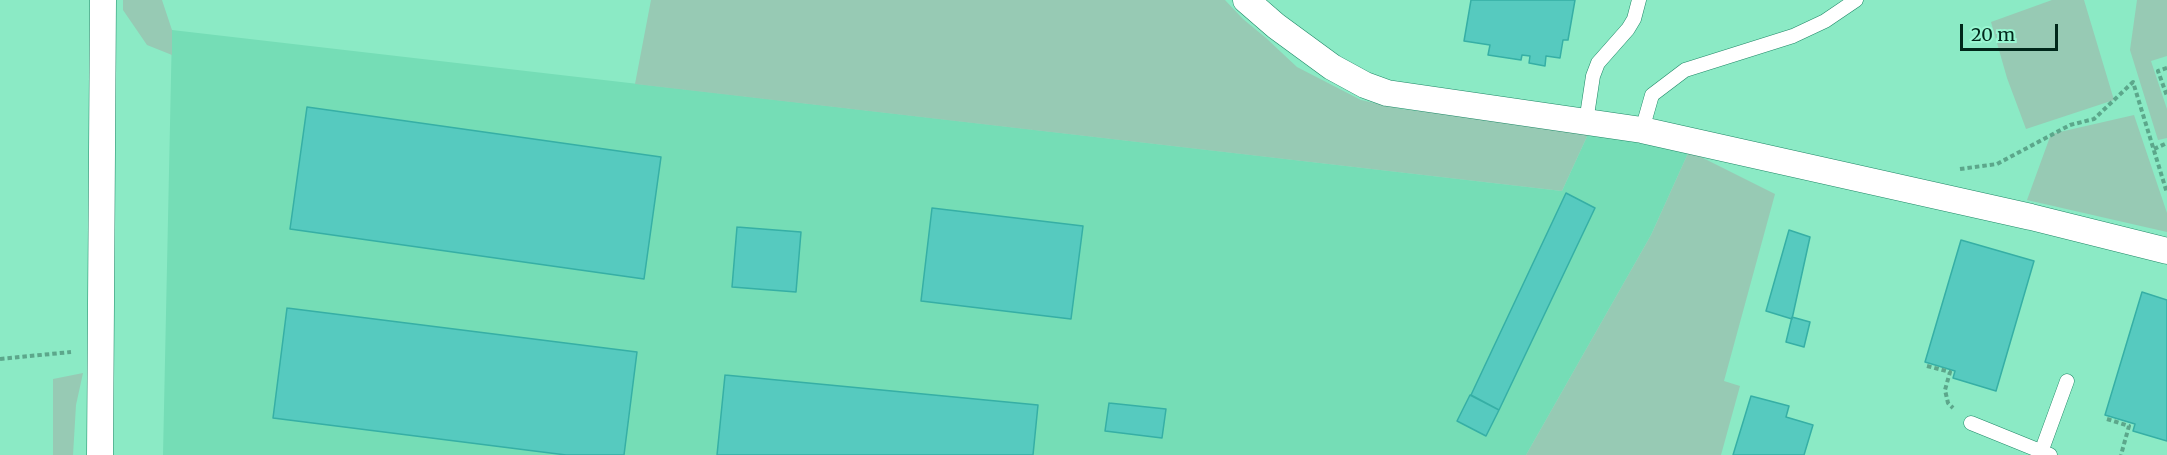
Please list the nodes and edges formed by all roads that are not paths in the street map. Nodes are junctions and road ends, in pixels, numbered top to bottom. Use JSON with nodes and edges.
{"nodes":[{"id":1,"x":103,"y":0,"type":"edge"},
{"id":2,"x":1246,"y":0,"type":"edge"},
{"id":3,"x":1639,"y":0,"type":"edge"},
{"id":4,"x":1856,"y":0,"type":"edge"},
{"id":5,"x":1586,"y":122,"type":"junction"},
{"id":6,"x":1642,"y":130,"type":"junction"},
{"id":7,"x":2167,"y":251,"type":"edge"},
{"id":8,"x":2067,"y":381,"type":"dead end"},
{"id":9,"x":1971,"y":423,"type":"dead end"},
{"id":10,"x":2044,"y":453,"type":"edge"},
{"id":11,"x":100,"y":455,"type":"edge"}],
"edges":[{"from":1,"to":11,"type":"street"},
{"from":2,"to":5,"type":"street"},
{"from":3,"to":5,"type":"lane"},
{"from":4,"to":6,"type":"lane"},
{"from":5,"to":6,"type":"street"},
{"from":6,"to":7,"type":"street"},
{"from":8,"to":10,"type":"lane"},
{"from":9,"to":10,"type":"lane"}]}
